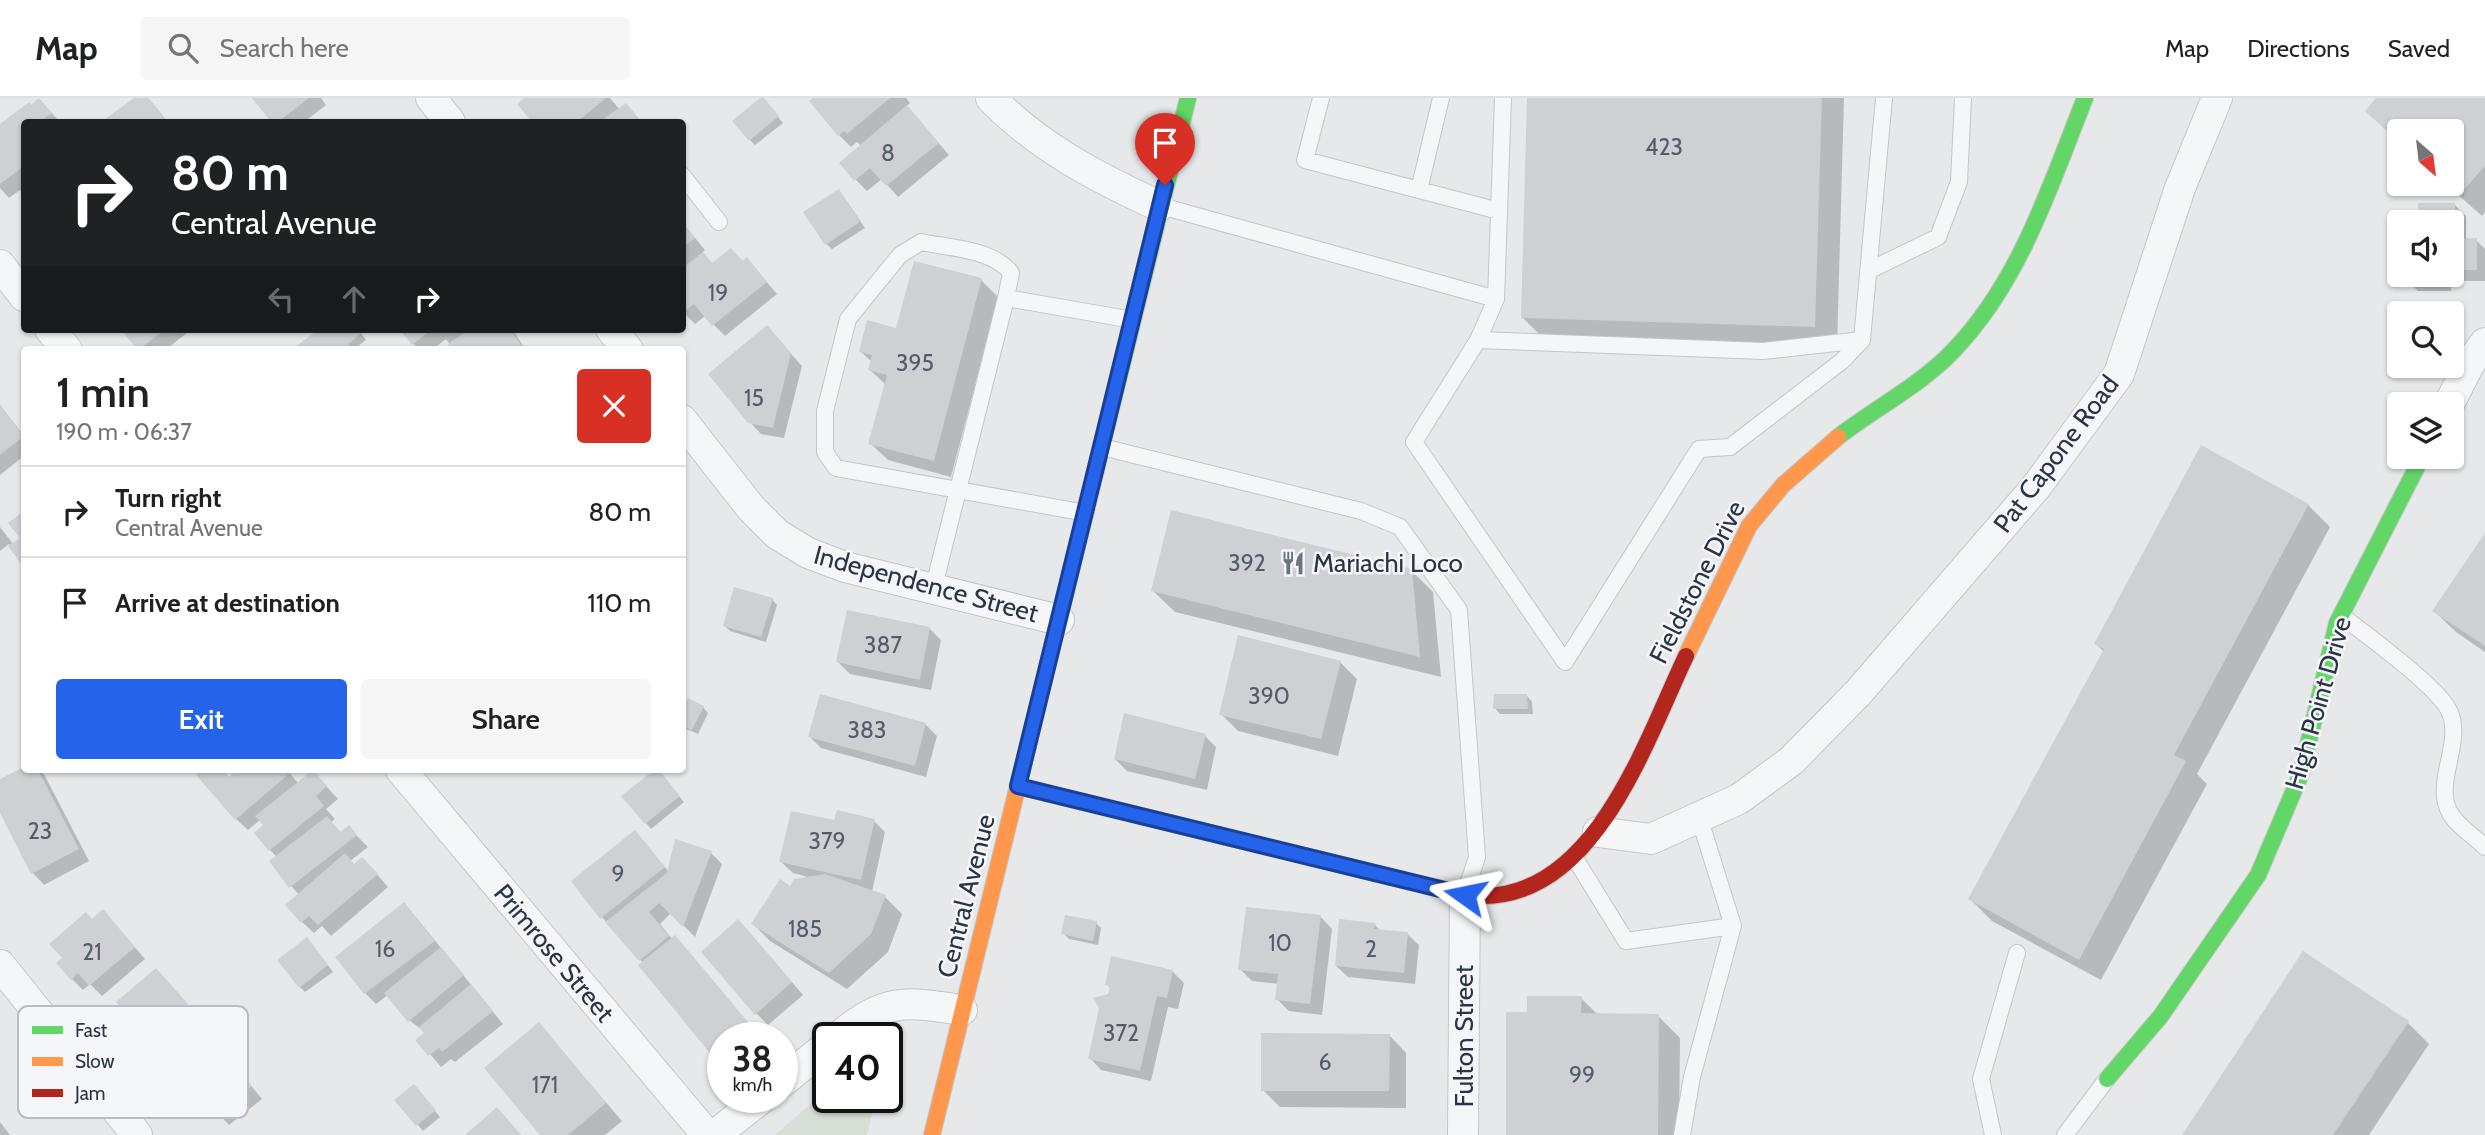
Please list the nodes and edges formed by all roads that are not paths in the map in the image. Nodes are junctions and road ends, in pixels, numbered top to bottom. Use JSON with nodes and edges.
{"nodes":[{"id":1,"x":431,"y":98,"type":"edge"},
{"id":2,"x":991,"y":98,"type":"edge"},
{"id":3,"x":1188,"y":98,"type":"edge"},
{"id":4,"x":1321,"y":98,"type":"edge"},
{"id":5,"x":1441,"y":98,"type":"edge"},
{"id":6,"x":1503,"y":98,"type":"edge"},
{"id":7,"x":1884,"y":98,"type":"edge"},
{"id":8,"x":1963,"y":98,"type":"edge"},
{"id":9,"x":2085,"y":98,"type":"edge"},
{"id":10,"x":2217,"y":98,"type":"edge"},
{"id":11,"x":448,"y":119,"type":"edge"},
{"id":12,"x":686,"y":180,"type":"edge"},
{"id":13,"x":1419,"y":190,"type":"junction"},
{"id":14,"x":1159,"y":206,"type":"junction"},
{"id":15,"x":1499,"y":211,"type":"junction"},
{"id":16,"x":719,"y":222,"type":"dead end"},
{"id":17,"x":0,"y":265,"type":"edge"},
{"id":18,"x":1870,"y":270,"type":"junction"},
{"id":19,"x":21,"y":292,"type":"edge"},
{"id":20,"x":1006,"y":298,"type":"junction"},
{"id":21,"x":1496,"y":299,"type":"junction"},
{"id":22,"x":1133,"y":320,"type":"junction"},
{"id":23,"x":1478,"y":340,"type":"junction"},
{"id":24,"x":1862,"y":340,"type":"junction"},
{"id":25,"x":2484,"y":344,"type":"edge"},
{"id":26,"x":2455,"y":392,"type":"edge"},
{"id":27,"x":686,"y":425,"type":"edge"},
{"id":28,"x":1102,"y":447,"type":"junction"},
{"id":29,"x":2416,"y":469,"type":"edge"},
{"id":30,"x":958,"y":488,"type":"junction"},
{"id":31,"x":1086,"y":513,"type":"junction"},
{"id":32,"x":933,"y":590,"type":"junction"},
{"id":33,"x":2341,"y":615,"type":"junction"},
{"id":34,"x":1059,"y":620,"type":"junction"},
{"id":35,"x":404,"y":773,"type":"edge"},
{"id":36,"x":1018,"y":786,"type":"junction"},
{"id":37,"x":1699,"y":817,"type":"junction"},
{"id":38,"x":1598,"y":832,"type":"junction"},
{"id":39,"x":2485,"y":847,"type":"edge"},
{"id":40,"x":1574,"y":858,"type":"junction"},
{"id":41,"x":1465,"y":895,"type":"junction"},
{"id":42,"x":1733,"y":926,"type":"junction"},
{"id":43,"x":2017,"y":953,"type":"dead end"},
{"id":44,"x":0,"y":965,"type":"edge"},
{"id":45,"x":33,"y":1006,"type":"edge"},
{"id":46,"x":962,"y":1010,"type":"junction"},
{"id":47,"x":857,"y":1022,"type":"edge"},
{"id":48,"x":812,"y":1058,"type":"edge"},
{"id":49,"x":798,"y":1069,"type":"edge"},
{"id":50,"x":2107,"y":1079,"type":"joint"},
{"id":51,"x":742,"y":1113,"type":"edge"},
{"id":52,"x":122,"y":1118,"type":"edge"},
{"id":53,"x":136,"y":1135,"type":"edge"},
{"id":54,"x":707,"y":1135,"type":"edge"},
{"id":55,"x":715,"y":1135,"type":"edge"},
{"id":56,"x":932,"y":1135,"type":"edge"},
{"id":57,"x":1463,"y":1135,"type":"edge"},
{"id":58,"x":1682,"y":1135,"type":"edge"},
{"id":59,"x":1993,"y":1135,"type":"edge"},
{"id":60,"x":2064,"y":1135,"type":"edge"}],
"edges":[{"from":1,"to":11,"type":"street"},
{"from":2,"to":14,"type":"street"},
{"from":3,"to":14,"type":"street","name":"Central Avenue"},
{"from":4,"to":13,"type":"lane"},
{"from":5,"to":13,"type":"lane"},
{"from":6,"to":15,"type":"lane"},
{"from":7,"to":18,"type":"lane"},
{"from":8,"to":18,"type":"lane"},
{"from":9,"to":38,"type":"street","name":"Fieldstone Drive"},
{"from":10,"to":37,"type":"street","name":"Pat Capone Road"},
{"from":12,"to":16,"type":"lane"},
{"from":13,"to":15,"type":"lane"},
{"from":14,"to":21,"type":"lane"},
{"from":14,"to":22,"type":"street","name":"Central Avenue"},
{"from":15,"to":21,"type":"lane"},
{"from":17,"to":19,"type":"street"},
{"from":18,"to":24,"type":"lane"},
{"from":20,"to":22,"type":"lane"},
{"from":20,"to":30,"type":"lane"},
{"from":20,"to":30,"type":"lane"},
{"from":21,"to":23,"type":"lane"},
{"from":22,"to":28,"type":"street","name":"Central Avenue"},
{"from":23,"to":24,"type":"lane"},
{"from":23,"to":24,"type":"lane"},
{"from":25,"to":26,"type":"street"},
{"from":27,"to":32,"type":"street","name":"Independence Street"},
{"from":28,"to":31,"type":"street","name":"Central Avenue"},
{"from":28,"to":41,"type":"lane"},
{"from":29,"to":33,"type":"street","name":"High Point Drive"},
{"from":30,"to":31,"type":"lane"},
{"from":30,"to":32,"type":"lane"},
{"from":31,"to":34,"type":"street","name":"Central Avenue"},
{"from":32,"to":34,"type":"street","name":"Independence Street"},
{"from":33,"to":39,"type":"lane"},
{"from":33,"to":50,"type":"street","name":"High Point Drive"},
{"from":34,"to":36,"type":"street","name":"Central Avenue"},
{"from":35,"to":54,"type":"street","name":"Primrose Street"},
{"from":36,"to":41,"type":"street","name":"Fieldstone Drive"},
{"from":36,"to":46,"type":"street","name":"Central Avenue"},
{"from":37,"to":38,"type":"street"},
{"from":37,"to":42,"type":"lane"},
{"from":38,"to":40,"type":"street","name":"Fieldstone Drive"},
{"from":40,"to":41,"type":"street","name":"Fieldstone Drive"},
{"from":40,"to":42,"type":"lane"},
{"from":41,"to":57,"type":"street","name":"Fulton Street"},
{"from":42,"to":58,"type":"lane"},
{"from":43,"to":59,"type":"lane"},
{"from":44,"to":45,"type":"street"},
{"from":46,"to":47,"type":"street"},
{"from":46,"to":56,"type":"street","name":"Central Avenue"},
{"from":48,"to":49,"type":"street"},
{"from":50,"to":60,"type":"lane"},
{"from":51,"to":55,"type":"street"},
{"from":52,"to":53,"type":"street"}]}
